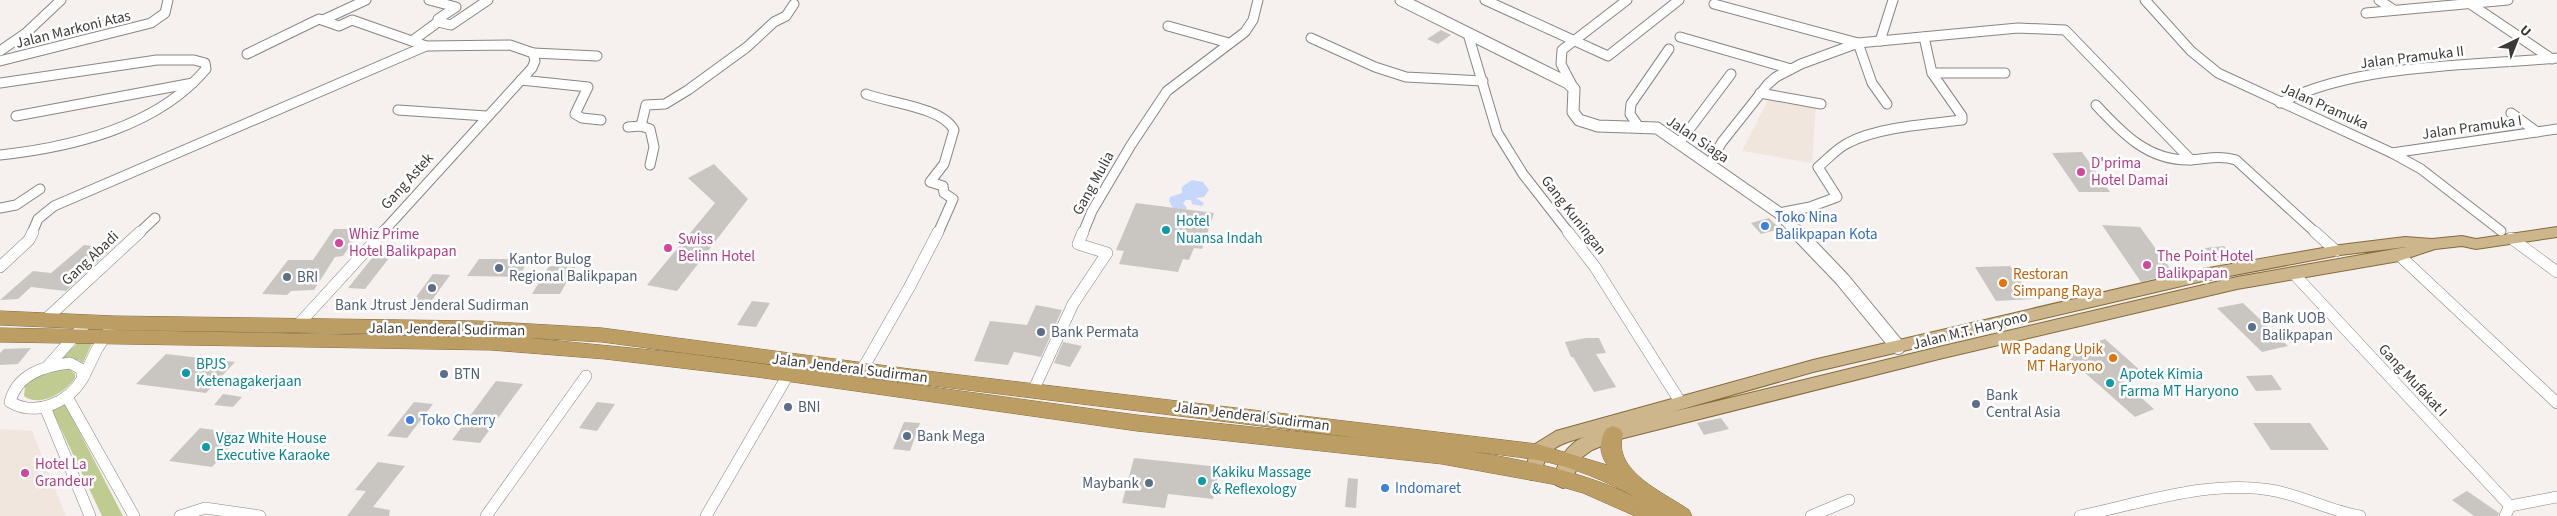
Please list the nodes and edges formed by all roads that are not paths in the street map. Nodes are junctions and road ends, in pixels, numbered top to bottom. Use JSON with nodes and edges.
{"nodes":[{"id":1,"x":61,"y":0,"type":"edge"},
{"id":2,"x":168,"y":0,"type":"edge"},
{"id":3,"x":366,"y":0,"type":"edge"},
{"id":4,"x":429,"y":0,"type":"edge"},
{"id":5,"x":488,"y":0,"type":"edge"},
{"id":6,"x":1258,"y":0,"type":"edge"},
{"id":7,"x":1401,"y":0,"type":"edge"},
{"id":8,"x":1485,"y":0,"type":"edge"},
{"id":9,"x":1627,"y":0,"type":"edge"},
{"id":10,"x":1679,"y":0,"type":"edge"},
{"id":11,"x":1883,"y":0,"type":"edge"},
{"id":12,"x":2145,"y":0,"type":"edge"},
{"id":13,"x":2379,"y":0,"type":"edge"},
{"id":14,"x":2508,"y":0,"type":"edge"},
{"id":15,"x":1893,"y":1,"type":"edge"},
{"id":16,"x":2467,"y":1,"type":"edge"},
{"id":17,"x":794,"y":4,"type":"dead end"},
{"id":18,"x":1714,"y":4,"type":"dead end"},
{"id":19,"x":2394,"y":10,"type":"junction"},
{"id":20,"x":2366,"y":13,"type":"dead end"},
{"id":21,"x":323,"y":20,"type":"junction"},
{"id":22,"x":438,"y":22,"type":"junction"},
{"id":23,"x":1168,"y":26,"type":"dead end"},
{"id":24,"x":1468,"y":34,"type":"junction"},
{"id":25,"x":1680,"y":37,"type":"dead end"},
{"id":26,"x":1924,"y":37,"type":"junction"},
{"id":27,"x":1311,"y":38,"type":"dead end"},
{"id":28,"x":412,"y":41,"type":"junction"},
{"id":29,"x":1880,"y":41,"type":"junction"},
{"id":30,"x":1573,"y":42,"type":"junction"},
{"id":31,"x":1229,"y":43,"type":"junction"},
{"id":32,"x":1858,"y":43,"type":"junction"},
{"id":33,"x":426,"y":46,"type":"junction"},
{"id":34,"x":1669,"y":49,"type":"dead end"},
{"id":35,"x":0,"y":51,"type":"edge"},
{"id":36,"x":533,"y":53,"type":"junction"},
{"id":37,"x":246,"y":54,"type":"dead end"},
{"id":38,"x":597,"y":56,"type":"dead end"},
{"id":39,"x":2555,"y":59,"type":"edge"},
{"id":40,"x":0,"y":60,"type":"edge"},
{"id":41,"x":1791,"y":69,"type":"junction"},
{"id":42,"x":1932,"y":73,"type":"junction"},
{"id":43,"x":2005,"y":73,"type":"dead end"},
{"id":44,"x":1731,"y":74,"type":"dead end"},
{"id":45,"x":521,"y":80,"type":"junction"},
{"id":46,"x":1483,"y":81,"type":"junction"},
{"id":47,"x":194,"y":82,"type":"junction"},
{"id":48,"x":0,"y":83,"type":"edge"},
{"id":49,"x":1574,"y":89,"type":"junction"},
{"id":50,"x":1760,"y":93,"type":"junction"},
{"id":51,"x":866,"y":94,"type":"dead end"},
{"id":52,"x":2280,"y":103,"type":"junction"},
{"id":53,"x":1821,"y":104,"type":"dead end"},
{"id":54,"x":1887,"y":104,"type":"dead end"},
{"id":55,"x":2096,"y":105,"type":"dead end"},
{"id":56,"x":398,"y":110,"type":"dead end"},
{"id":57,"x":2511,"y":112,"type":"dead end"},
{"id":58,"x":16,"y":116,"type":"dead end"},
{"id":59,"x":486,"y":116,"type":"junction"},
{"id":60,"x":601,"y":120,"type":"dead end"},
{"id":61,"x":641,"y":126,"type":"junction"},
{"id":62,"x":1639,"y":126,"type":"junction"},
{"id":63,"x":628,"y":127,"type":"dead end"},
{"id":64,"x":2557,"y":129,"type":"edge"},
{"id":65,"x":2537,"y":132,"type":"junction"},
{"id":66,"x":1679,"y":143,"type":"junction"},
{"id":67,"x":2392,"y":153,"type":"junction"},
{"id":68,"x":0,"y":155,"type":"edge"},
{"id":69,"x":2191,"y":160,"type":"junction"},
{"id":70,"x":1709,"y":164,"type":"junction"},
{"id":71,"x":650,"y":165,"type":"dead end"},
{"id":72,"x":40,"y":189,"type":"dead end"},
{"id":73,"x":0,"y":208,"type":"edge"},
{"id":74,"x":1779,"y":214,"type":"junction"},
{"id":75,"x":155,"y":218,"type":"dead end"},
{"id":76,"x":2557,"y":222,"type":"edge"},
{"id":77,"x":2557,"y":232,"type":"edge"},
{"id":78,"x":2506,"y":234,"type":"junction"},
{"id":79,"x":2432,"y":244,"type":"junction"},
{"id":80,"x":2336,"y":251,"type":"junction"},
{"id":81,"x":2399,"y":255,"type":"junction"},
{"id":82,"x":0,"y":267,"type":"edge"},
{"id":83,"x":2557,"y":272,"type":"edge"},
{"id":84,"x":2294,"y":274,"type":"junction"},
{"id":85,"x":0,"y":318,"type":"edge"},
{"id":86,"x":45,"y":320,"type":"junction"},
{"id":87,"x":87,"y":322,"type":"junction"},
{"id":88,"x":297,"y":326,"type":"junction"},
{"id":89,"x":109,"y":330,"type":"junction"},
{"id":90,"x":0,"y":335,"type":"edge"},
{"id":91,"x":74,"y":337,"type":"junction"},
{"id":92,"x":1898,"y":347,"type":"junction"},
{"id":93,"x":646,"y":348,"type":"junction"},
{"id":94,"x":48,"y":366,"type":"junction"},
{"id":95,"x":862,"y":370,"type":"junction"},
{"id":96,"x":788,"y":375,"type":"junction"},
{"id":97,"x":84,"y":376,"type":"junction"},
{"id":98,"x":586,"y":376,"type":"dead end"},
{"id":99,"x":1033,"y":391,"type":"junction"},
{"id":100,"x":67,"y":396,"type":"junction"},
{"id":101,"x":1681,"y":403,"type":"junction"},
{"id":102,"x":2557,"y":403,"type":"edge"},
{"id":103,"x":45,"y":407,"type":"junction"},
{"id":104,"x":1613,"y":434,"type":"junction"},
{"id":105,"x":1537,"y":452,"type":"junction"},
{"id":106,"x":1568,"y":460,"type":"junction"},
{"id":107,"x":1532,"y":472,"type":"junction"},
{"id":108,"x":1563,"y":480,"type":"junction"},
{"id":109,"x":1636,"y":486,"type":"junction"},
{"id":110,"x":2557,"y":497,"type":"edge"},
{"id":111,"x":1848,"y":500,"type":"dead end"},
{"id":112,"x":2508,"y":511,"type":"edge"},
{"id":113,"x":2129,"y":512,"type":"edge"},
{"id":114,"x":90,"y":516,"type":"edge"},
{"id":115,"x":134,"y":516,"type":"edge"},
{"id":116,"x":180,"y":516,"type":"edge"},
{"id":117,"x":260,"y":516,"type":"edge"},
{"id":118,"x":486,"y":516,"type":"edge"},
{"id":119,"x":706,"y":516,"type":"edge"},
{"id":120,"x":1654,"y":516,"type":"edge"},
{"id":121,"x":1682,"y":516,"type":"edge"},
{"id":122,"x":1811,"y":516,"type":"edge"},
{"id":123,"x":2080,"y":516,"type":"edge"},
{"id":124,"x":2360,"y":516,"type":"edge"}],
"edges":[{"from":1,"to":35,"type":"street"},
{"from":2,"to":40,"type":"street","name":"Jalan Markoni Atas"},
{"from":3,"to":21,"type":"street"},
{"from":4,"to":22,"type":"street"},
{"from":5,"to":22,"type":"street"},
{"from":6,"to":31,"type":"street","name":"Gang Mulia"},
{"from":7,"to":24,"type":"street"},
{"from":8,"to":30,"type":"street"},
{"from":9,"to":30,"type":"street"},
{"from":10,"to":30,"type":"street"},
{"from":11,"to":15,"type":"street"},
{"from":12,"to":52,"type":"street","name":"Jalan Pramuka"},
{"from":13,"to":19,"type":"street"},
{"from":14,"to":16,"type":"street"},
{"from":15,"to":29,"type":"street"},
{"from":16,"to":19,"type":"street"},
{"from":16,"to":39,"type":"street"},
{"from":17,"to":61,"type":"street"},
{"from":18,"to":32,"type":"street"},
{"from":19,"to":20,"type":"street"},
{"from":21,"to":28,"type":"street"},
{"from":21,"to":37,"type":"street"},
{"from":22,"to":28,"type":"street"},
{"from":23,"to":31,"type":"street"},
{"from":24,"to":46,"type":"street","name":"Gang Kuningan"},
{"from":24,"to":49,"type":"street"},
{"from":25,"to":41,"type":"street"},
{"from":26,"to":29,"type":"street"},
{"from":26,"to":42,"type":"street"},
{"from":26,"to":69,"type":"street"},
{"from":27,"to":46,"type":"street"},
{"from":28,"to":33,"type":"street"},
{"from":29,"to":32,"type":"street"},
{"from":30,"to":49,"type":"street"},
{"from":31,"to":99,"type":"street","name":"Gang Mulia"},
{"from":32,"to":41,"type":"street"},
{"from":32,"to":54,"type":"street"},
{"from":33,"to":36,"type":"street"},
{"from":33,"to":82,"type":"street"},
{"from":34,"to":62,"type":"street"},
{"from":36,"to":38,"type":"street"},
{"from":36,"to":45,"type":"street","name":"Gang Astek"},
{"from":39,"to":52,"type":"street","name":"Jalan Pramuka II"},
{"from":41,"to":50,"type":"street"},
{"from":42,"to":43,"type":"street"},
{"from":42,"to":74,"type":"street"},
{"from":44,"to":66,"type":"street"},
{"from":45,"to":59,"type":"street","name":"Gang Astek"},
{"from":45,"to":60,"type":"street"},
{"from":46,"to":101,"type":"street","name":"Gang Kuningan"},
{"from":47,"to":48,"type":"street"},
{"from":47,"to":58,"type":"street"},
{"from":47,"to":68,"type":"street"},
{"from":49,"to":62,"type":"street","name":"Jalan Siaga"},
{"from":50,"to":53,"type":"street"},
{"from":50,"to":70,"type":"street"},
{"from":51,"to":95,"type":"street"},
{"from":52,"to":67,"type":"street","name":"Jalan Pramuka"},
{"from":55,"to":69,"type":"street"},
{"from":56,"to":59,"type":"street"},
{"from":57,"to":65,"type":"street"},
{"from":59,"to":88,"type":"street","name":"Gang Astek"},
{"from":61,"to":63,"type":"street"},
{"from":61,"to":71,"type":"street"},
{"from":62,"to":66,"type":"street","name":"Jalan Siaga"},
{"from":64,"to":65,"type":"street","name":"Jalan Pramuka I"},
{"from":65,"to":67,"type":"street","name":"Jalan Pramuka I"},
{"from":66,"to":70,"type":"street","name":"Jalan Siaga"},
{"from":67,"to":78,"type":"street","name":"Jalan Pramuka"},
{"from":69,"to":80,"type":"street"},
{"from":70,"to":74,"type":"street","name":"Jalan Siaga"},
{"from":72,"to":73,"type":"street"},
{"from":74,"to":92,"type":"street","name":"Jalan Siaga"},
{"from":75,"to":86,"type":"street","name":"Gang Abadi"},
{"from":76,"to":78,"type":"main road","name":"Jalan M.T. Haryono"},
{"from":77,"to":78,"type":"main road","name":"Jalan M.T. Haryono"},
{"from":78,"to":79,"type":"main road","name":"Jalan M.T. Haryono"},
{"from":78,"to":83,"type":"street","name":"Jalan Pramuka"},
{"from":79,"to":80,"type":"main road","name":"Jalan M.T. Haryono"},
{"from":79,"to":81,"type":"main road","name":"Jalan M.T. Haryono"},
{"from":80,"to":92,"type":"main road","name":"Jalan M.T. Haryono"},
{"from":81,"to":84,"type":"main road","name":"Jalan M.T. Haryono"},
{"from":81,"to":102,"type":"street"},
{"from":84,"to":104,"type":"main road","name":"Jalan M.T. Haryono"},
{"from":84,"to":112,"type":"street","name":"Gang Mufakat I"},
{"from":85,"to":86,"type":"highway","name":"Jalan Jenderal Sudirman"},
{"from":86,"to":87,"type":"highway","name":"Jalan Jenderal Sudirman"},
{"from":87,"to":89,"type":"highway","name":"Jalan Jenderal Sudirman"},
{"from":87,"to":91,"type":"street"},
{"from":88,"to":89,"type":"highway","name":"Jalan Jenderal Sudirman"},
{"from":88,"to":93,"type":"highway","name":"Jalan Jenderal Sudirman"},
{"from":89,"to":91,"type":"highway","name":"Jalan Jenderal Sudirman"},
{"from":89,"to":93,"type":"highway","name":"Jalan Jenderal Sudirman"},
{"from":89,"to":97,"type":"street"},
{"from":90,"to":91,"type":"highway","name":"Jalan Jenderal Sudirman"},
{"from":91,"to":94,"type":"street"},
{"from":92,"to":101,"type":"main road","name":"Jalan M.T. Haryono"},
{"from":93,"to":95,"type":"highway","name":"Jalan Jenderal Sudirman"},
{"from":93,"to":96,"type":"highway","name":"Jalan Jenderal Sudirman"},
{"from":94,"to":97,"type":"street"},
{"from":94,"to":103,"type":"street"},
{"from":95,"to":99,"type":"highway","name":"Jalan Jenderal Sudirman"},
{"from":96,"to":107,"type":"highway","name":"Jalan Jenderal Sudirman"},
{"from":96,"to":119,"type":"street"},
{"from":97,"to":100,"type":"street"},
{"from":98,"to":118,"type":"street"},
{"from":99,"to":105,"type":"highway","name":"Jalan Jenderal Sudirman"},
{"from":100,"to":103,"type":"street"},
{"from":100,"to":115,"type":"street"},
{"from":101,"to":105,"type":"main road","name":"Jalan M.T. Haryono"},
{"from":103,"to":114,"type":"street"},
{"from":104,"to":106,"type":"main road","name":"Jalan M.T. Haryono"},
{"from":104,"to":109,"type":"highway"},
{"from":105,"to":106,"type":"highway","name":"Jalan Jenderal Sudirman"},
{"from":105,"to":107,"type":"main road"},
{"from":106,"to":108,"type":"main road"},
{"from":106,"to":109,"type":"highway","name":"Jalan Jenderal Sudirman"},
{"from":107,"to":108,"type":"highway","name":"Jalan Jenderal Sudirman"},
{"from":108,"to":120,"type":"highway","name":"Jalan Jenderal Sudirman"},
{"from":109,"to":121,"type":"highway","name":"Jalan Jenderal Sudirman"},
{"from":110,"to":112,"type":"street"},
{"from":111,"to":122,"type":"street"},
{"from":113,"to":123,"type":"street"},
{"from":113,"to":124,"type":"street"},
{"from":116,"to":117,"type":"street"}]}
